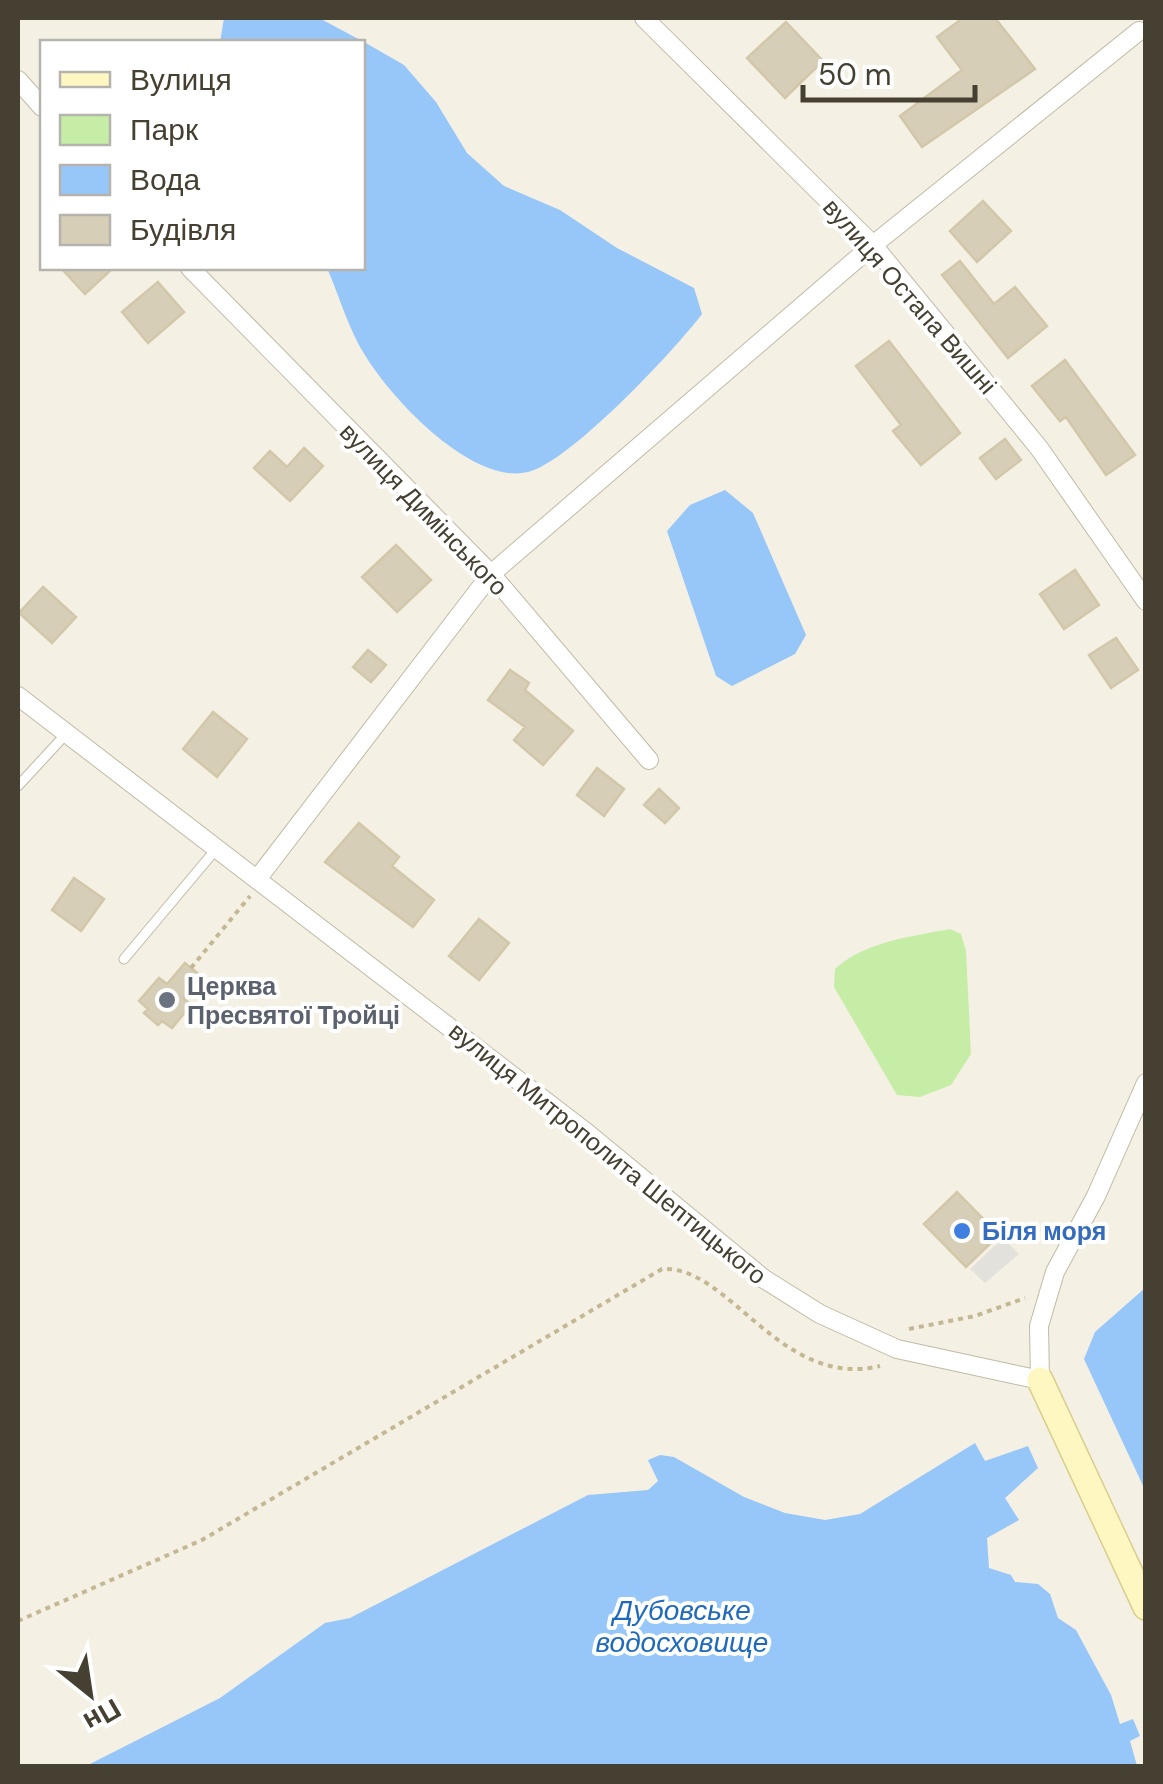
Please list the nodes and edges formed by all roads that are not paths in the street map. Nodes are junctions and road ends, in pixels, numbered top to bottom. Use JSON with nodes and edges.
{"nodes":[{"id":1,"x":644,"y":18,"type":"edge"},
{"id":2,"x":1138,"y":29,"type":"edge"},
{"id":3,"x":18,"y":80,"type":"edge"},
{"id":4,"x":40,"y":105,"type":"edge"},
{"id":5,"x":873,"y":244,"type":"junction"},
{"id":6,"x":192,"y":270,"type":"edge"},
{"id":7,"x":491,"y":574,"type":"junction"},
{"id":8,"x":1146,"y":601,"type":"edge"},
{"id":9,"x":18,"y":696,"type":"edge"},
{"id":10,"x":66,"y":734,"type":"junction"},
{"id":11,"x":649,"y":760,"type":"dead end"},
{"id":12,"x":18,"y":786,"type":"edge"},
{"id":13,"x":218,"y":848,"type":"junction"},
{"id":14,"x":260,"y":879,"type":"junction"},
{"id":15,"x":124,"y":959,"type":"dead end"},
{"id":16,"x":1146,"y":1083,"type":"edge"},
{"id":17,"x":1040,"y":1380,"type":"junction"},
{"id":18,"x":1146,"y":1606,"type":"edge"}],
"edges":[{"from":1,"to":5,"type":"street","name":"вулиця Остапа Вишні"},
{"from":2,"to":5,"type":"street"},
{"from":3,"to":4,"type":"street"},
{"from":5,"to":7,"type":"street"},
{"from":5,"to":8,"type":"street","name":"вулиця Остапа Вишні"},
{"from":6,"to":7,"type":"street","name":"вулиця Димінського"},
{"from":7,"to":11,"type":"street","name":"вулиця Димінського"},
{"from":7,"to":14,"type":"street"},
{"from":9,"to":10,"type":"street","name":"вулиця Митрополита Шептицького"},
{"from":10,"to":12,"type":"lane"},
{"from":10,"to":13,"type":"street","name":"вулиця Митрополита Шептицького"},
{"from":13,"to":14,"type":"street","name":"вулиця Митрополита Шептицького"},
{"from":13,"to":15,"type":"lane"},
{"from":14,"to":17,"type":"street","name":"вулиця Митрополита Шептицького"},
{"from":16,"to":17,"type":"street"},
{"from":17,"to":18,"type":"street"}]}
